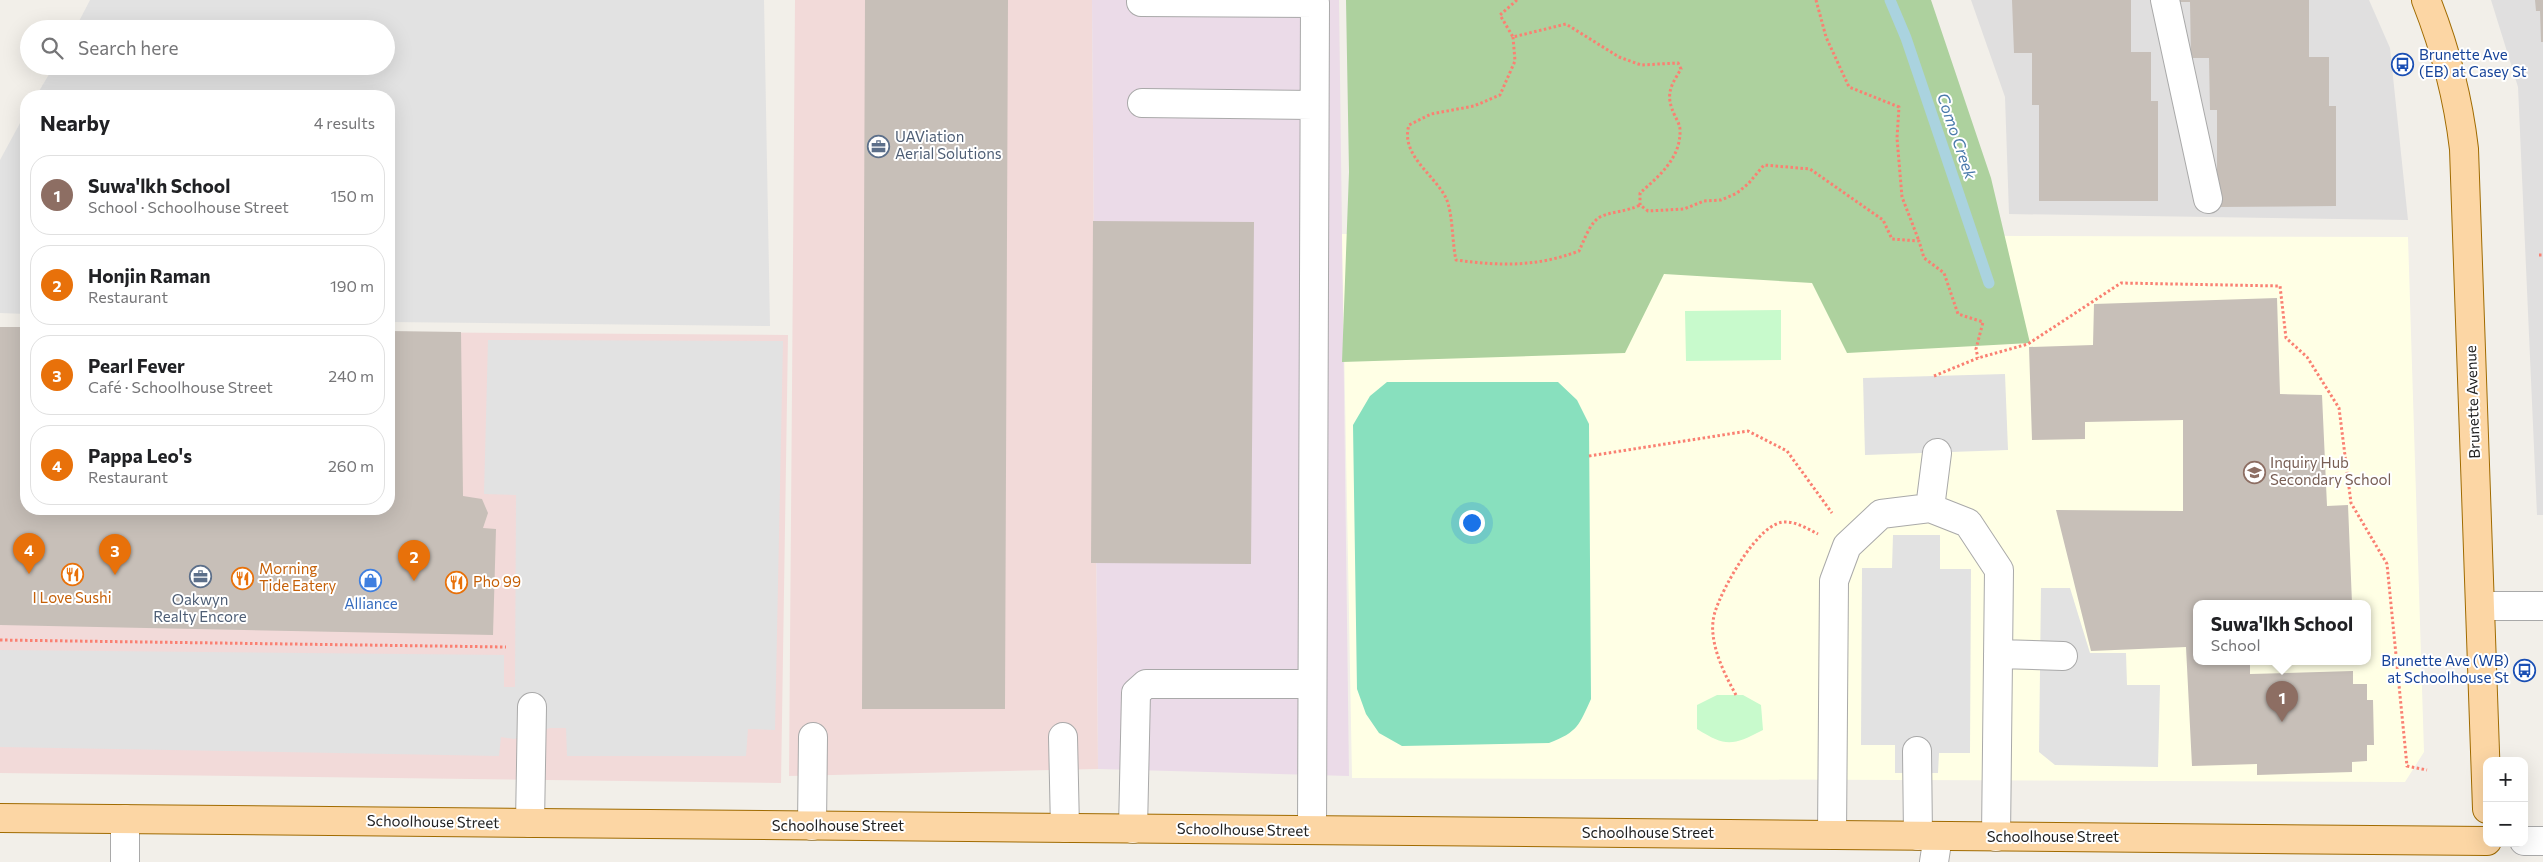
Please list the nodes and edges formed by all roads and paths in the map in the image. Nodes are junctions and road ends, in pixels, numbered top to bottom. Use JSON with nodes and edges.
{"nodes":[{"id":1,"x":1517,"y":0,"type":"edge"},
{"id":2,"x":1816,"y":0,"type":"edge"},
{"id":3,"x":2165,"y":0,"type":"edge"},
{"id":4,"x":2426,"y":0,"type":"edge"},
{"id":5,"x":1141,"y":2,"type":"dead end"},
{"id":6,"x":1514,"y":37,"type":"junction"},
{"id":7,"x":1142,"y":103,"type":"dead end"},
{"id":8,"x":1313,"y":105,"type":"junction"},
{"id":9,"x":2208,"y":199,"type":"dead end"},
{"id":10,"x":1640,"y":205,"type":"junction"},
{"id":11,"x":1919,"y":241,"type":"junction"},
{"id":12,"x":1978,"y":358,"type":"junction"},
{"id":13,"x":1934,"y":376,"type":"dead end"},
{"id":14,"x":1937,"y":453,"type":"dead end"},
{"id":15,"x":1589,"y":456,"type":"dead end"},
{"id":16,"x":1930,"y":508,"type":"junction"},
{"id":17,"x":1837,"y":520,"type":"dead end"},
{"id":18,"x":1824,"y":538,"type":"dead end"},
{"id":19,"x":2480,"y":606,"type":"junction"},
{"id":20,"x":2543,"y":606,"type":"edge"},
{"id":21,"x":0,"y":640,"type":"edge"},
{"id":22,"x":506,"y":647,"type":"dead end"},
{"id":23,"x":1998,"y":654,"type":"junction"},
{"id":24,"x":2063,"y":656,"type":"dead end"},
{"id":25,"x":1312,"y":684,"type":"junction"},
{"id":26,"x":1736,"y":695,"type":"dead end"},
{"id":27,"x":532,"y":707,"type":"dead end"},
{"id":28,"x":813,"y":737,"type":"dead end"},
{"id":29,"x":1063,"y":737,"type":"dead end"},
{"id":30,"x":1917,"y":751,"type":"dead end"},
{"id":31,"x":2427,"y":770,"type":"dead end"},
{"id":32,"x":2487,"y":802,"type":"edge"},
{"id":33,"x":0,"y":818,"type":"edge"},
{"id":34,"x":125,"y":820,"type":"junction"},
{"id":35,"x":530,"y":823,"type":"junction"},
{"id":36,"x":812,"y":826,"type":"junction"},
{"id":37,"x":1065,"y":828,"type":"junction"},
{"id":38,"x":1133,"y":829,"type":"junction"},
{"id":39,"x":1312,"y":830,"type":"junction"},
{"id":40,"x":1832,"y":835,"type":"junction"},
{"id":41,"x":1996,"y":836,"type":"junction"},
{"id":42,"x":2528,"y":841,"type":"edge"},
{"id":43,"x":2543,"y":841,"type":"edge"},
{"id":44,"x":2483,"y":842,"type":"edge"},
{"id":45,"x":1930,"y":845,"type":"edge"},
{"id":46,"x":2487,"y":847,"type":"edge"},
{"id":47,"x":125,"y":862,"type":"edge"},
{"id":48,"x":2488,"y":862,"type":"edge"}],
"edges":[{"from":1,"to":6,"type":"path"},
{"from":2,"to":11,"type":"path"},
{"from":3,"to":9,"type":"street"},
{"from":4,"to":19,"type":"main road","name":"Brunette Avenue"},
{"from":5,"to":8,"type":"street"},
{"from":6,"to":10,"type":"path"},
{"from":6,"to":10,"type":"path"},
{"from":7,"to":8,"type":"street"},
{"from":8,"to":25,"type":"street"},
{"from":10,"to":11,"type":"path"},
{"from":11,"to":12,"type":"path"},
{"from":12,"to":13,"type":"path"},
{"from":12,"to":31,"type":"path"},
{"from":14,"to":16,"type":"street"},
{"from":15,"to":17,"type":"path"},
{"from":16,"to":23,"type":"street"},
{"from":16,"to":40,"type":"street"},
{"from":18,"to":26,"type":"path"},
{"from":19,"to":20,"type":"street"},
{"from":19,"to":32,"type":"main road","name":"Brunette Avenue"},
{"from":21,"to":22,"type":"path"},
{"from":23,"to":24,"type":"street"},
{"from":23,"to":41,"type":"street"},
{"from":25,"to":38,"type":"street"},
{"from":25,"to":39,"type":"street"},
{"from":27,"to":35,"type":"street"},
{"from":28,"to":36,"type":"street"},
{"from":29,"to":37,"type":"street"},
{"from":30,"to":45,"type":"street"},
{"from":33,"to":34,"type":"main road","name":"Schoolhouse Street"},
{"from":34,"to":35,"type":"main road","name":"Schoolhouse Street"},
{"from":34,"to":47,"type":"street"},
{"from":35,"to":36,"type":"main road","name":"Schoolhouse Street"},
{"from":36,"to":37,"type":"main road","name":"Schoolhouse Street"},
{"from":37,"to":38,"type":"main road","name":"Schoolhouse Street"},
{"from":38,"to":39,"type":"main road","name":"Schoolhouse Street"},
{"from":39,"to":40,"type":"main road","name":"Schoolhouse Street"},
{"from":40,"to":45,"type":"main road","name":"Schoolhouse Street"},
{"from":41,"to":44,"type":"main road","name":"Schoolhouse Street"},
{"from":41,"to":45,"type":"main road","name":"Schoolhouse Street"},
{"from":42,"to":43,"type":"street"},
{"from":46,"to":48,"type":"main road"}]}
